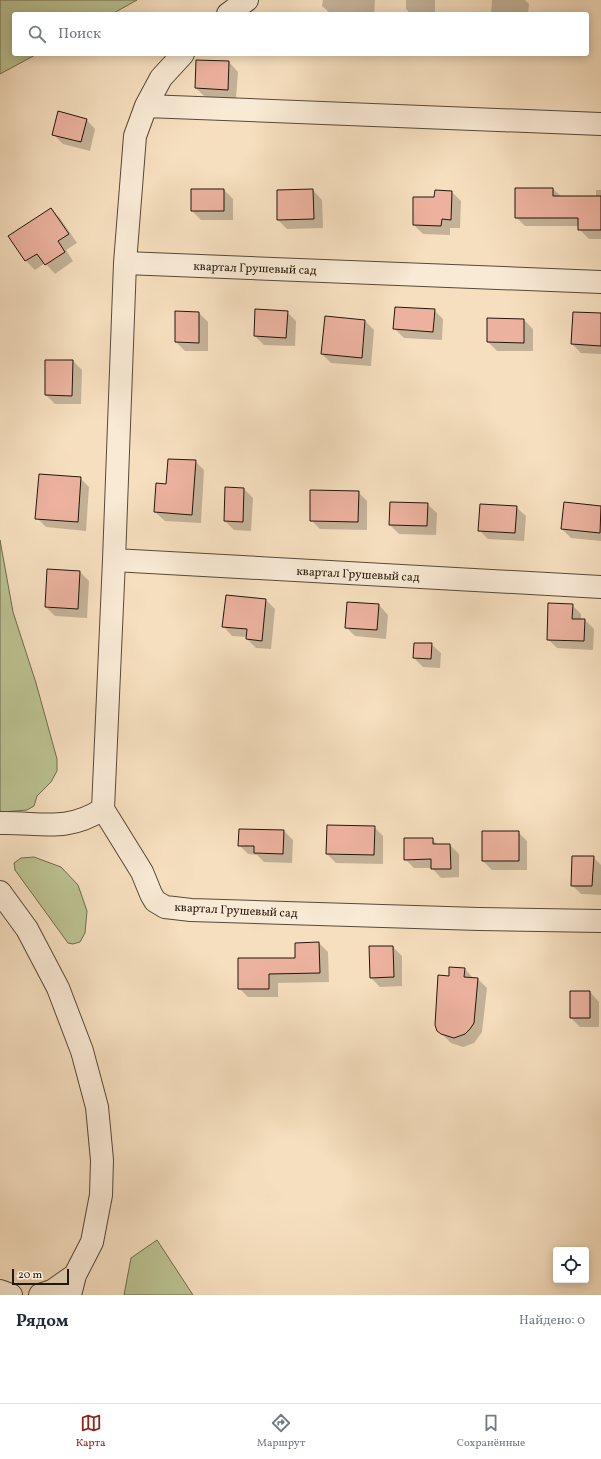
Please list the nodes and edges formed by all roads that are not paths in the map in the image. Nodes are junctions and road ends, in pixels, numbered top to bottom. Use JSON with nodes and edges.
{"nodes":[{"id":1,"x":247,"y":0,"type":"edge"},
{"id":2,"x":231,"y":12,"type":"edge"},
{"id":3,"x":181,"y":56,"type":"edge"},
{"id":4,"x":146,"y":106,"type":"junction"},
{"id":5,"x":601,"y":124,"type":"edge"},
{"id":6,"x":125,"y":263,"type":"junction"},
{"id":7,"x":601,"y":282,"type":"edge"},
{"id":8,"x":114,"y":560,"type":"junction"},
{"id":9,"x":601,"y":587,"type":"edge"},
{"id":10,"x":103,"y":809,"type":"junction"},
{"id":11,"x":0,"y":823,"type":"edge"},
{"id":12,"x":0,"y":892,"type":"edge"},
{"id":13,"x":601,"y":921,"type":"edge"},
{"id":14,"x":72,"y":1285,"type":"edge"},
{"id":15,"x":0,"y":1291,"type":"edge"},
{"id":16,"x":11,"y":1295,"type":"edge"},
{"id":17,"x":40,"y":1295,"type":"edge"}],
"edges":[{"from":1,"to":2,"type":"street"},
{"from":3,"to":4,"type":"street"},
{"from":4,"to":5,"type":"street"},
{"from":4,"to":6,"type":"street"},
{"from":6,"to":7,"type":"street","name":"квартал Грушевый сад"},
{"from":6,"to":8,"type":"street"},
{"from":8,"to":9,"type":"street","name":"квартал Грушевый сад"},
{"from":8,"to":10,"type":"street"},
{"from":10,"to":11,"type":"street"},
{"from":10,"to":13,"type":"street","name":"квартал Грушевый сад"},
{"from":12,"to":14,"type":"street"},
{"from":14,"to":17,"type":"street"},
{"from":15,"to":16,"type":"street"}]}
